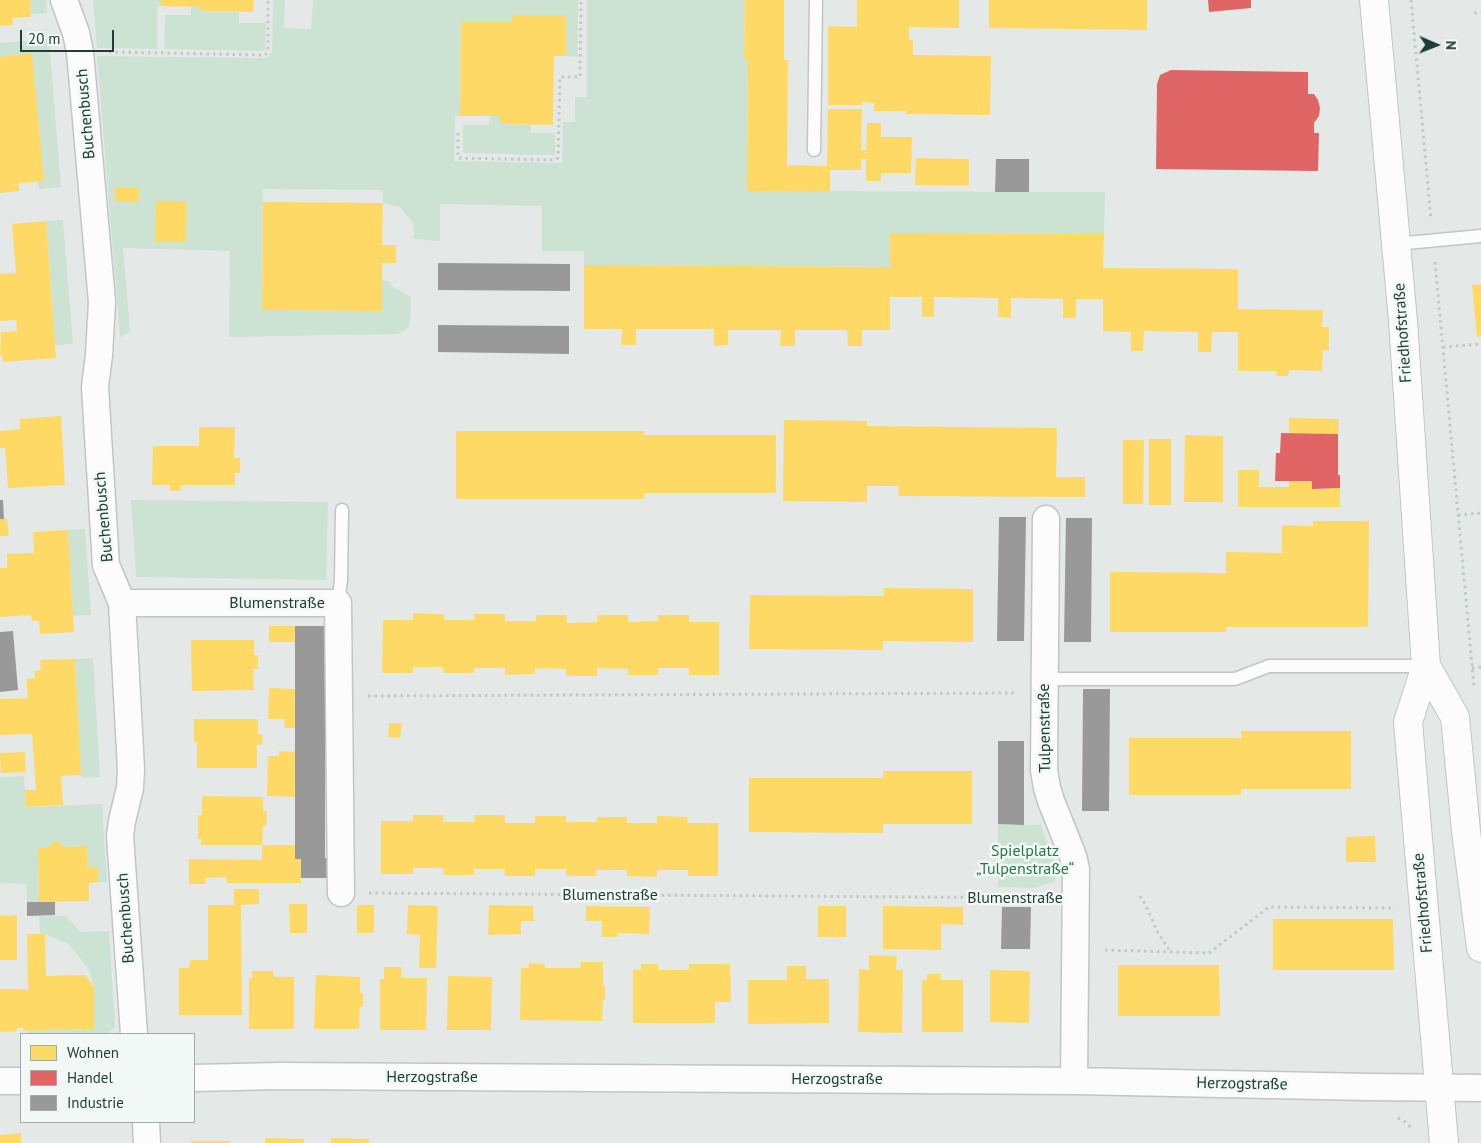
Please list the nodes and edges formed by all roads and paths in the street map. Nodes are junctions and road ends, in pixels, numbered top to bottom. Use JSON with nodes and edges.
{"nodes":[{"id":1,"x":64,"y":0,"type":"edge"},
{"id":2,"x":268,"y":0,"type":"edge"},
{"id":3,"x":581,"y":0,"type":"edge"},
{"id":4,"x":816,"y":0,"type":"edge"},
{"id":5,"x":1374,"y":0,"type":"edge"},
{"id":6,"x":1411,"y":0,"type":"edge"},
{"id":7,"x":1481,"y":12,"type":"edge"},
{"id":8,"x":1474,"y":13,"type":"dead end"},
{"id":9,"x":80,"y":52,"type":"junction"},
{"id":10,"x":458,"y":133,"type":"dead end"},
{"id":11,"x":814,"y":150,"type":"dead end"},
{"id":12,"x":1429,"y":206,"type":"dead end"},
{"id":13,"x":1481,"y":236,"type":"edge"},
{"id":14,"x":1396,"y":244,"type":"junction"},
{"id":15,"x":1436,"y":275,"type":"dead end"},
{"id":16,"x":1481,"y":344,"type":"edge"},
{"id":17,"x":1443,"y":347,"type":"junction"},
{"id":18,"x":342,"y":510,"type":"dead end"},
{"id":19,"x":1481,"y":514,"type":"edge"},
{"id":20,"x":1458,"y":515,"type":"junction"},
{"id":21,"x":1046,"y":519,"type":"dead end"},
{"id":22,"x":122,"y":603,"type":"junction"},
{"id":23,"x":338,"y":603,"type":"junction"},
{"id":24,"x":1426,"y":666,"type":"junction"},
{"id":25,"x":1481,"y":667,"type":"edge"},
{"id":26,"x":1472,"y":668,"type":"junction"},
{"id":27,"x":1044,"y":686,"type":"junction"},
{"id":28,"x":340,"y":696,"type":"junction"},
{"id":29,"x":1474,"y":696,"type":"dead end"},
{"id":30,"x":341,"y":893,"type":"joint"},
{"id":31,"x":1140,"y":896,"type":"dead end"},
{"id":32,"x":1076,"y":898,"type":"junction"},
{"id":33,"x":1424,"y":908,"type":"junction"},
{"id":34,"x":1481,"y":948,"type":"edge"},
{"id":35,"x":1102,"y":950,"type":"dead end"},
{"id":36,"x":1171,"y":952,"type":"junction"},
{"id":37,"x":134,"y":1033,"type":"edge"},
{"id":38,"x":195,"y":1078,"type":"edge"},
{"id":39,"x":0,"y":1081,"type":"edge"},
{"id":40,"x":20,"y":1081,"type":"edge"},
{"id":41,"x":1074,"y":1081,"type":"junction"},
{"id":42,"x":1439,"y":1088,"type":"junction"},
{"id":43,"x":1481,"y":1088,"type":"edge"},
{"id":44,"x":146,"y":1123,"type":"edge"},
{"id":45,"x":147,"y":1143,"type":"edge"},
{"id":46,"x":1444,"y":1143,"type":"edge"}],
"edges":[{"from":1,"to":9,"type":"street","name":"Buchenbusch"},
{"from":2,"to":9,"type":"path"},
{"from":3,"to":10,"type":"path"},
{"from":4,"to":11,"type":"lane"},
{"from":5,"to":14,"type":"main road","name":"Friedhofstraße"},
{"from":6,"to":12,"type":"path"},
{"from":7,"to":8,"type":"path"},
{"from":9,"to":22,"type":"street","name":"Buchenbusch"},
{"from":13,"to":14,"type":"lane"},
{"from":14,"to":24,"type":"main road","name":"Friedhofstraße"},
{"from":15,"to":17,"type":"path"},
{"from":16,"to":17,"type":"path"},
{"from":17,"to":20,"type":"path"},
{"from":18,"to":23,"type":"lane"},
{"from":19,"to":20,"type":"path"},
{"from":20,"to":26,"type":"path"},
{"from":21,"to":27,"type":"street","name":"Tulpenstraße"},
{"from":22,"to":23,"type":"street","name":"Blumenstraße"},
{"from":22,"to":37,"type":"street","name":"Buchenbusch"},
{"from":23,"to":28,"type":"street","name":"Blumenstraße"},
{"from":24,"to":27,"type":"lane"},
{"from":24,"to":33,"type":"main road","name":"Friedhofstraße"},
{"from":24,"to":34,"type":"main road","name":"Friedhofstraße"},
{"from":25,"to":26,"type":"path"},
{"from":26,"to":29,"type":"path"},
{"from":27,"to":28,"type":"path"},
{"from":27,"to":32,"type":"street","name":"Tulpenstraße"},
{"from":28,"to":30,"type":"street","name":"Blumenstraße"},
{"from":30,"to":32,"type":"path","name":"Blumenstraße"},
{"from":31,"to":36,"type":"path"},
{"from":32,"to":41,"type":"street","name":"Tulpenstraße"},
{"from":33,"to":36,"type":"path"},
{"from":33,"to":42,"type":"main road","name":"Friedhofstraße"},
{"from":35,"to":36,"type":"path"},
{"from":38,"to":41,"type":"street","name":"Herzogstraße"},
{"from":39,"to":40,"type":"street"},
{"from":41,"to":42,"type":"street","name":"Herzogstraße"},
{"from":42,"to":43,"type":"street","name":"Herzogstraße"},
{"from":42,"to":46,"type":"main road","name":"Friedhofstraße"},
{"from":44,"to":45,"type":"street"}]}
